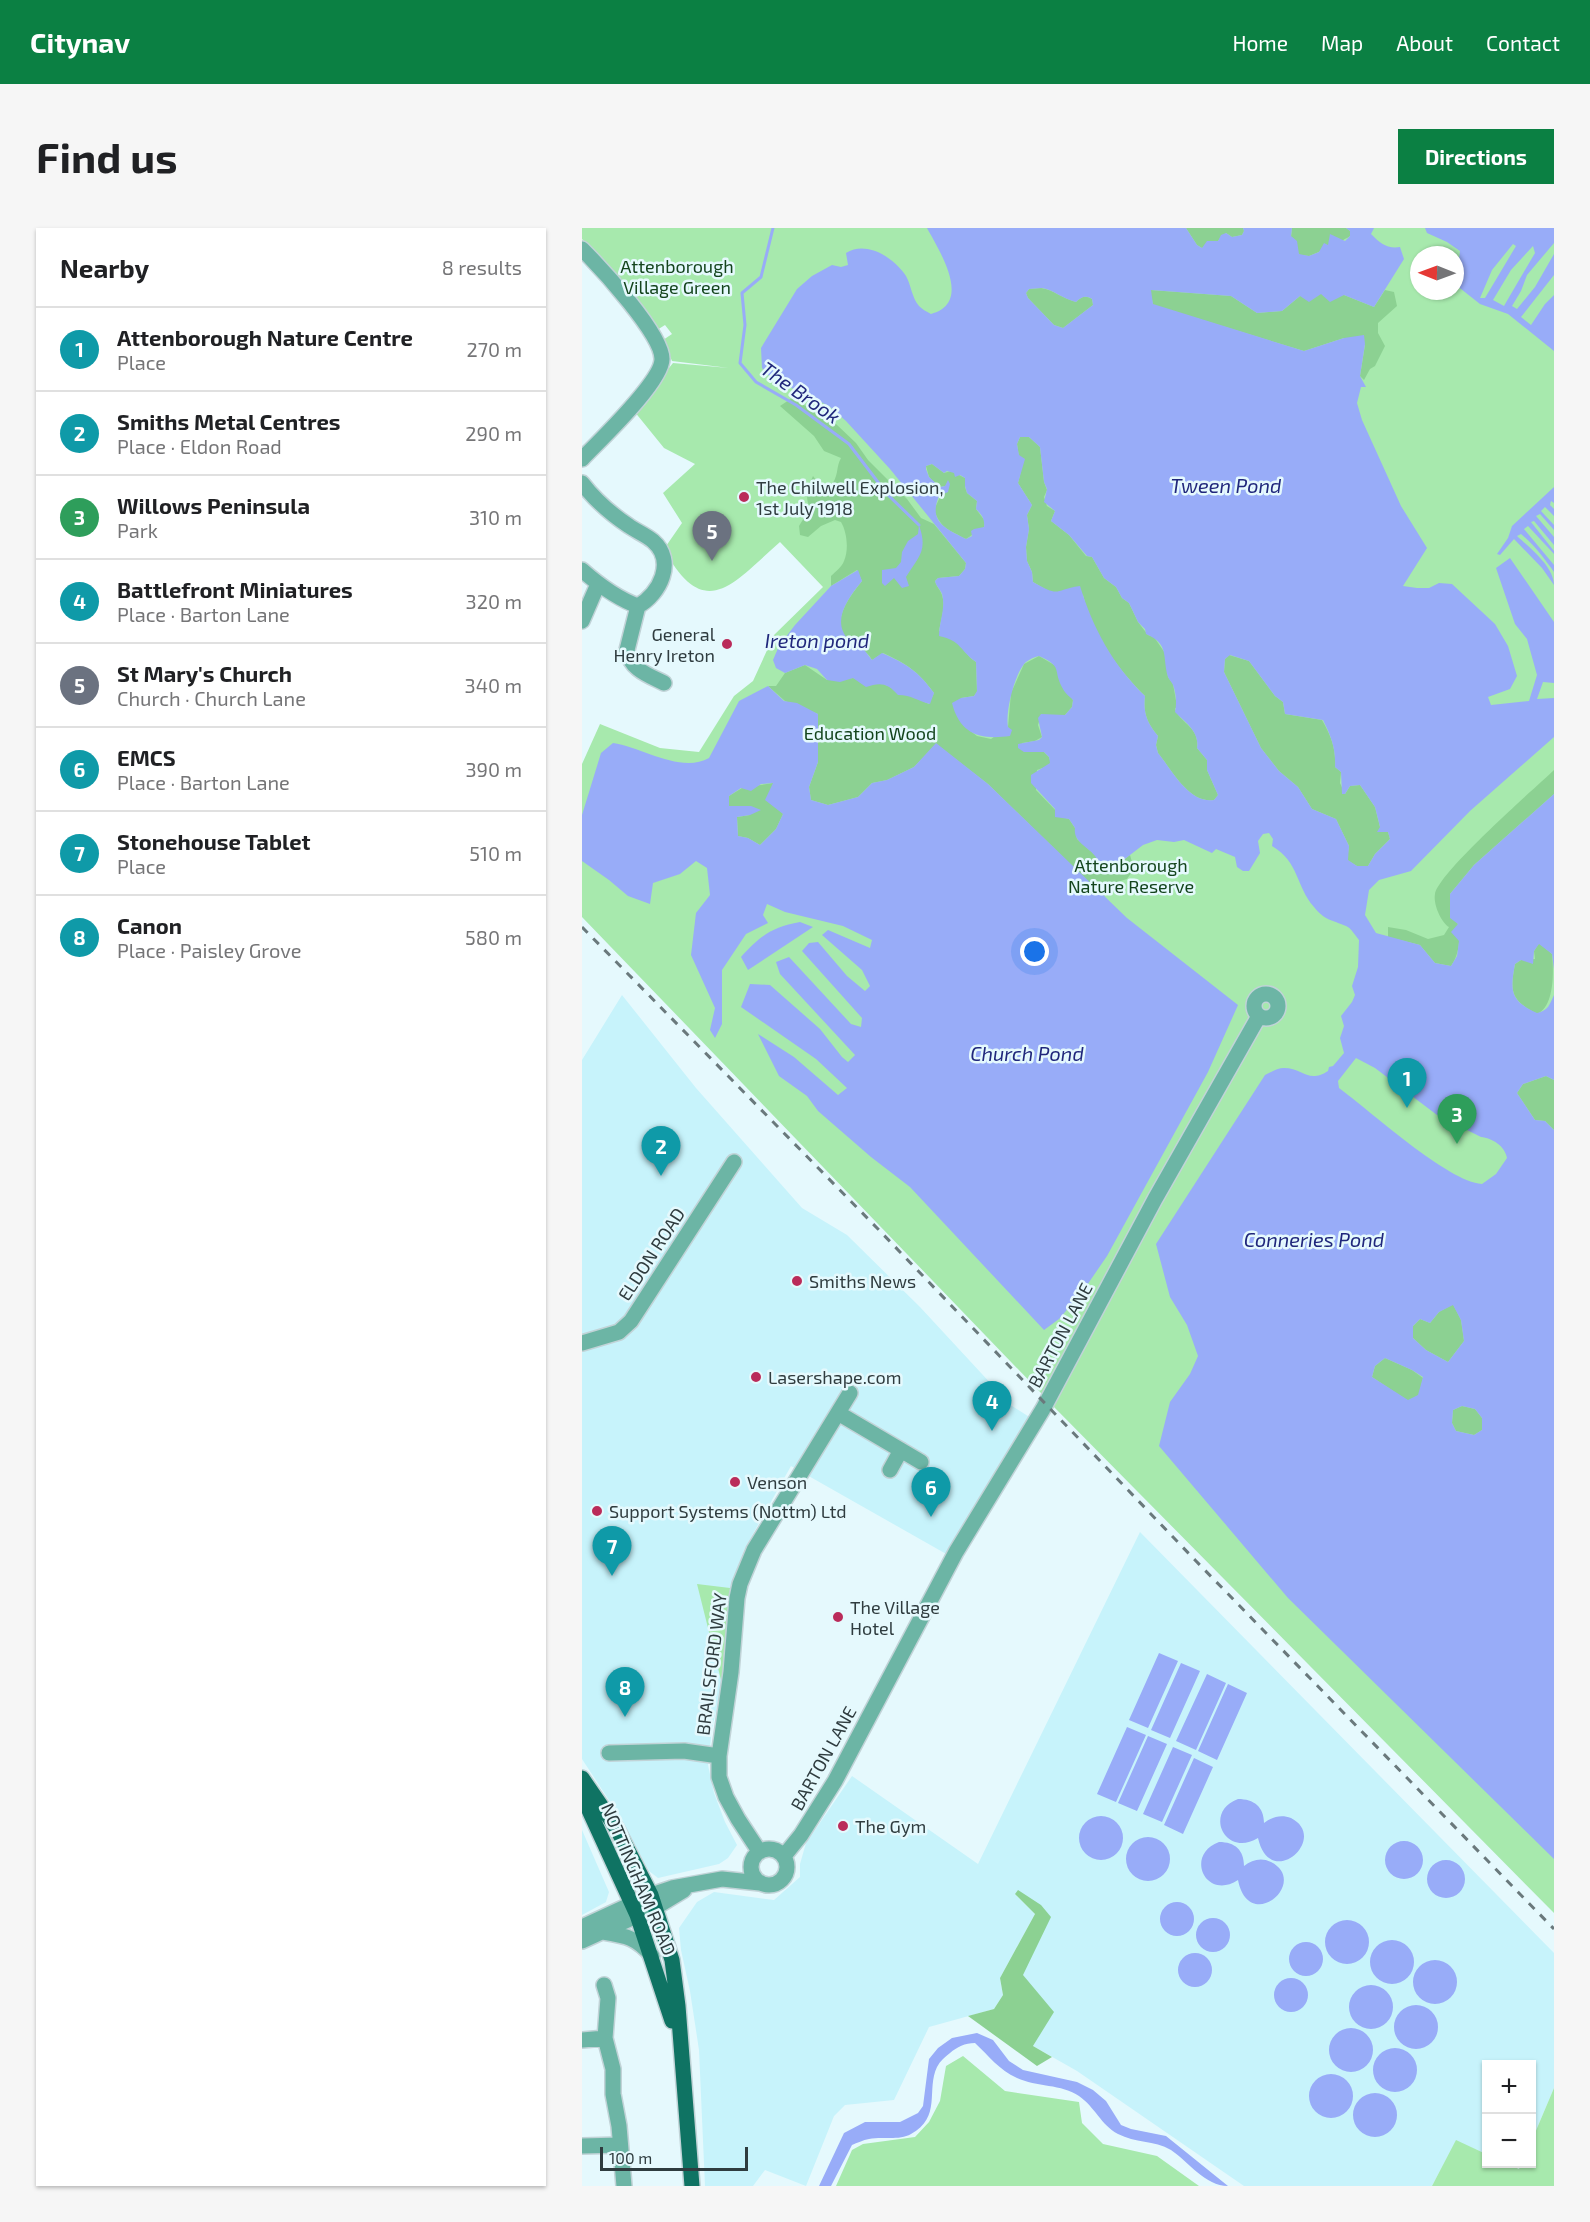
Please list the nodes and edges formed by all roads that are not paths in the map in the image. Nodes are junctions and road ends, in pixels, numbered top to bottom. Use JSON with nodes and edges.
{"nodes":[{"id":1,"x":582,"y":249,"type":"edge"},
{"id":2,"x":582,"y":459,"type":"edge"},
{"id":3,"x":582,"y":483,"type":"edge"},
{"id":4,"x":582,"y":570,"type":"edge"},
{"id":5,"x":598,"y":584,"type":"junction"},
{"id":6,"x":638,"y":606,"type":"junction"},
{"id":7,"x":582,"y":621,"type":"edge"},
{"id":8,"x":664,"y":682,"type":"dead end"},
{"id":9,"x":1259,"y":1016,"type":"dead end"},
{"id":10,"x":734,"y":1161,"type":"dead end"},
{"id":11,"x":582,"y":1343,"type":"edge"},
{"id":12,"x":850,"y":1393,"type":"dead end"},
{"id":13,"x":837,"y":1413,"type":"junction"},
{"id":14,"x":901,"y":1450,"type":"junction"},
{"id":15,"x":921,"y":1462,"type":"dead end"},
{"id":16,"x":890,"y":1470,"type":"dead end"},
{"id":17,"x":609,"y":1752,"type":"dead end"},
{"id":18,"x":719,"y":1756,"type":"junction"},
{"id":19,"x":582,"y":1778,"type":"edge"},
{"id":20,"x":582,"y":1795,"type":"edge"},
{"id":21,"x":755,"y":1856,"type":"junction"},
{"id":22,"x":784,"y":1856,"type":"junction"},
{"id":23,"x":722,"y":1879,"type":"junction"},
{"id":24,"x":760,"y":1882,"type":"junction"},
{"id":25,"x":653,"y":1901,"type":"junction"},
{"id":26,"x":635,"y":1910,"type":"junction"},
{"id":27,"x":582,"y":1927,"type":"edge"},
{"id":28,"x":603,"y":1932,"type":"junction"},
{"id":29,"x":582,"y":1941,"type":"edge"},
{"id":30,"x":652,"y":1956,"type":"junction"},
{"id":31,"x":611,"y":1994,"type":"dead end"},
{"id":32,"x":605,"y":2038,"type":"junction"},
{"id":33,"x":582,"y":2040,"type":"edge"},
{"id":34,"x":680,"y":2047,"type":"junction"},
{"id":35,"x":620,"y":2145,"type":"junction"},
{"id":36,"x":582,"y":2146,"type":"edge"},
{"id":37,"x":624,"y":2186,"type":"edge"},
{"id":38,"x":692,"y":2186,"type":"edge"}],
"edges":[{"from":1,"to":2,"type":"street"},
{"from":3,"to":6,"type":"street"},
{"from":4,"to":5,"type":"street"},
{"from":5,"to":6,"type":"street"},
{"from":5,"to":7,"type":"street"},
{"from":6,"to":8,"type":"street"},
{"from":9,"to":22,"type":"street","name":"BARTON LANE"},
{"from":10,"to":11,"type":"street","name":"ELDON ROAD"},
{"from":12,"to":13,"type":"street","name":"BRAILSFORD WAY"},
{"from":13,"to":14,"type":"street"},
{"from":13,"to":18,"type":"street","name":"BRAILSFORD WAY"},
{"from":14,"to":15,"type":"street"},
{"from":14,"to":16,"type":"street"},
{"from":17,"to":18,"type":"street"},
{"from":18,"to":21,"type":"street","name":"BRAILSFORD WAY"},
{"from":19,"to":25,"type":"main road","name":"NOTTINGHAM ROAD"},
{"from":20,"to":26,"type":"main road","name":"NOTTINGHAM ROAD"},
{"from":21,"to":22,"type":"street"},
{"from":21,"to":23,"type":"street","name":"BARTON LANE"},
{"from":21,"to":24,"type":"street"},
{"from":22,"to":24,"type":"street","name":"BARTON LANE"},
{"from":23,"to":24,"type":"street","name":"BARTON LANE"},
{"from":23,"to":25,"type":"street","name":"BARTON LANE"},
{"from":25,"to":26,"type":"street","name":"BARTON LANE"},
{"from":25,"to":34,"type":"main road","name":"NOTTINGHAM ROAD"},
{"from":26,"to":27,"type":"street"},
{"from":26,"to":28,"type":"street"},
{"from":26,"to":30,"type":"main road","name":"NOTTINGHAM ROAD"},
{"from":28,"to":29,"type":"street"},
{"from":28,"to":30,"type":"street"},
{"from":30,"to":34,"type":"main road","name":"NOTTINGHAM ROAD"},
{"from":31,"to":32,"type":"street"},
{"from":32,"to":33,"type":"street"},
{"from":32,"to":35,"type":"street"},
{"from":34,"to":38,"type":"main road","name":"NOTTINGHAM ROAD"},
{"from":35,"to":36,"type":"street"},
{"from":35,"to":37,"type":"street"}]}
